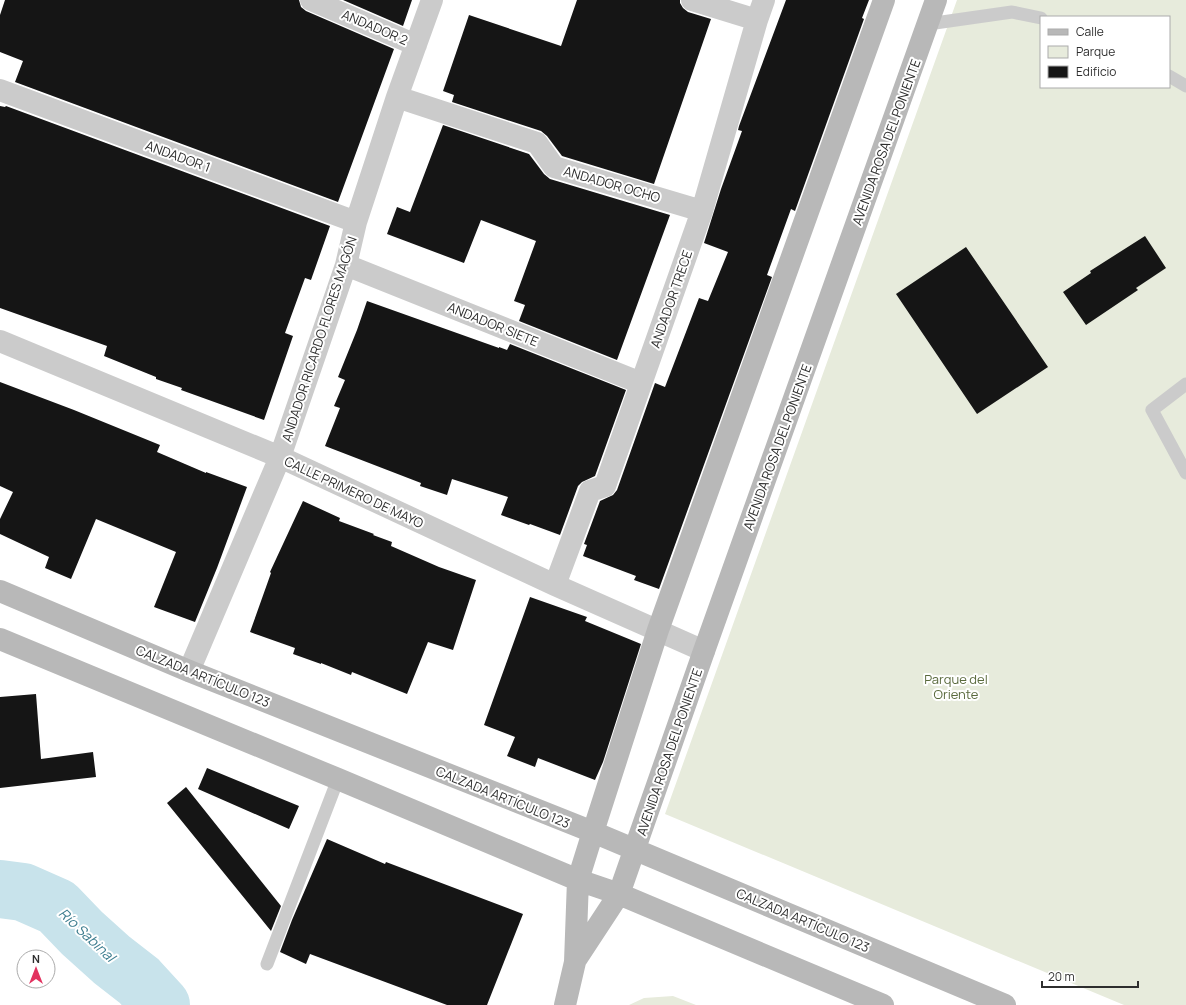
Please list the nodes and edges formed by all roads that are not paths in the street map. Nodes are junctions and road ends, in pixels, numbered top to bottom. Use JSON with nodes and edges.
{"nodes":[{"id":1,"x":311,"y":0,"type":"edge"},
{"id":2,"x":432,"y":0,"type":"edge"},
{"id":3,"x":692,"y":0,"type":"edge"},
{"id":4,"x":764,"y":0,"type":"edge"},
{"id":5,"x":884,"y":0,"type":"edge"},
{"id":6,"x":936,"y":0,"type":"edge"},
{"id":7,"x":1040,"y":18,"type":"edge"},
{"id":8,"x":757,"y":20,"type":"junction"},
{"id":9,"x":928,"y":24,"type":"junction"},
{"id":10,"x":416,"y":45,"type":"junction"},
{"id":11,"x":1170,"y":77,"type":"edge"},
{"id":12,"x":1186,"y":86,"type":"edge"},
{"id":13,"x":0,"y":90,"type":"edge"},
{"id":14,"x":397,"y":97,"type":"junction"},
{"id":15,"x":702,"y":211,"type":"junction"},
{"id":16,"x":356,"y":222,"type":"junction"},
{"id":17,"x":346,"y":264,"type":"junction"},
{"id":18,"x":0,"y":341,"type":"edge"},
{"id":19,"x":641,"y":383,"type":"junction"},
{"id":20,"x":1186,"y":384,"type":"edge"},
{"id":21,"x":280,"y":457,"type":"junction"},
{"id":22,"x":1186,"y":473,"type":"edge"},
{"id":23,"x":555,"y":585,"type":"junction"},
{"id":24,"x":0,"y":592,"type":"edge"},
{"id":25,"x":658,"y":630,"type":"junction"},
{"id":26,"x":0,"y":639,"type":"edge"},
{"id":27,"x":704,"y":651,"type":"junction"},
{"id":28,"x":189,"y":672,"type":"junction"},
{"id":29,"x":338,"y":779,"type":"junction"},
{"id":30,"x":593,"y":832,"type":"junction"},
{"id":31,"x":635,"y":850,"type":"junction"},
{"id":32,"x":578,"y":880,"type":"junction"},
{"id":33,"x":619,"y":894,"type":"junction"},
{"id":34,"x":575,"y":962,"type":"junction"},
{"id":35,"x":267,"y":964,"type":"dead end"},
{"id":36,"x":565,"y":1005,"type":"edge"},
{"id":37,"x":883,"y":1005,"type":"edge"},
{"id":38,"x":1005,"y":1005,"type":"edge"}],
"edges":[{"from":1,"to":10,"type":"street","name":"ANDADOR 2"},
{"from":2,"to":10,"type":"street","name":"ANDADOR RICARDO FLORES MAGÓN"},
{"from":3,"to":8,"type":"street"},
{"from":4,"to":8,"type":"street","name":"ANDADOR TRECE"},
{"from":5,"to":25,"type":"street"},
{"from":6,"to":9,"type":"street","name":"AVENIDA ROSA DEL PONIENTE"},
{"from":7,"to":9,"type":"lane"},
{"from":8,"to":15,"type":"street","name":"ANDADOR TRECE"},
{"from":9,"to":27,"type":"street","name":"AVENIDA ROSA DEL PONIENTE"},
{"from":10,"to":14,"type":"street","name":"ANDADOR RICARDO FLORES MAGÓN"},
{"from":11,"to":12,"type":"lane"},
{"from":13,"to":16,"type":"street","name":"ANDADOR 1"},
{"from":14,"to":15,"type":"street","name":"ANDADOR OCHO"},
{"from":14,"to":16,"type":"street","name":"ANDADOR RICARDO FLORES MAGÓN"},
{"from":15,"to":19,"type":"street","name":"ANDADOR TRECE"},
{"from":16,"to":17,"type":"street","name":"ANDADOR RICARDO FLORES MAGÓN"},
{"from":17,"to":19,"type":"street","name":"ANDADOR SIETE"},
{"from":17,"to":21,"type":"street","name":"ANDADOR RICARDO FLORES MAGÓN"},
{"from":18,"to":21,"type":"street","name":"CALLE PRIMERO DE MAYO"},
{"from":19,"to":23,"type":"street","name":"ANDADOR TRECE"},
{"from":20,"to":22,"type":"lane"},
{"from":21,"to":23,"type":"street","name":"CALLE PRIMERO DE MAYO"},
{"from":21,"to":28,"type":"street","name":"ANDADOR RICARDO FLORES MAGÓN"},
{"from":23,"to":25,"type":"street","name":"CALLE PRIMERO DE MAYO"},
{"from":24,"to":28,"type":"street","name":"CALZADA ARTÍCULO 123"},
{"from":25,"to":27,"type":"street","name":"CALLE PRIMERO DE MAYO"},
{"from":25,"to":30,"type":"street"},
{"from":26,"to":29,"type":"street"},
{"from":27,"to":31,"type":"street","name":"AVENIDA ROSA DEL PONIENTE"},
{"from":28,"to":30,"type":"street","name":"CALZADA ARTÍCULO 123"},
{"from":29,"to":32,"type":"street"},
{"from":29,"to":35,"type":"lane"},
{"from":30,"to":31,"type":"street","name":"CALZADA ARTÍCULO 123"},
{"from":30,"to":32,"type":"street"},
{"from":31,"to":33,"type":"street","name":"AVENIDA ROSA DEL PONIENTE"},
{"from":31,"to":38,"type":"street","name":"CALZADA ARTÍCULO 123"},
{"from":32,"to":33,"type":"street"},
{"from":32,"to":34,"type":"street"},
{"from":33,"to":34,"type":"street","name":"AVENIDA ROSA DEL PONIENTE"},
{"from":33,"to":37,"type":"street"},
{"from":34,"to":36,"type":"street"}]}
